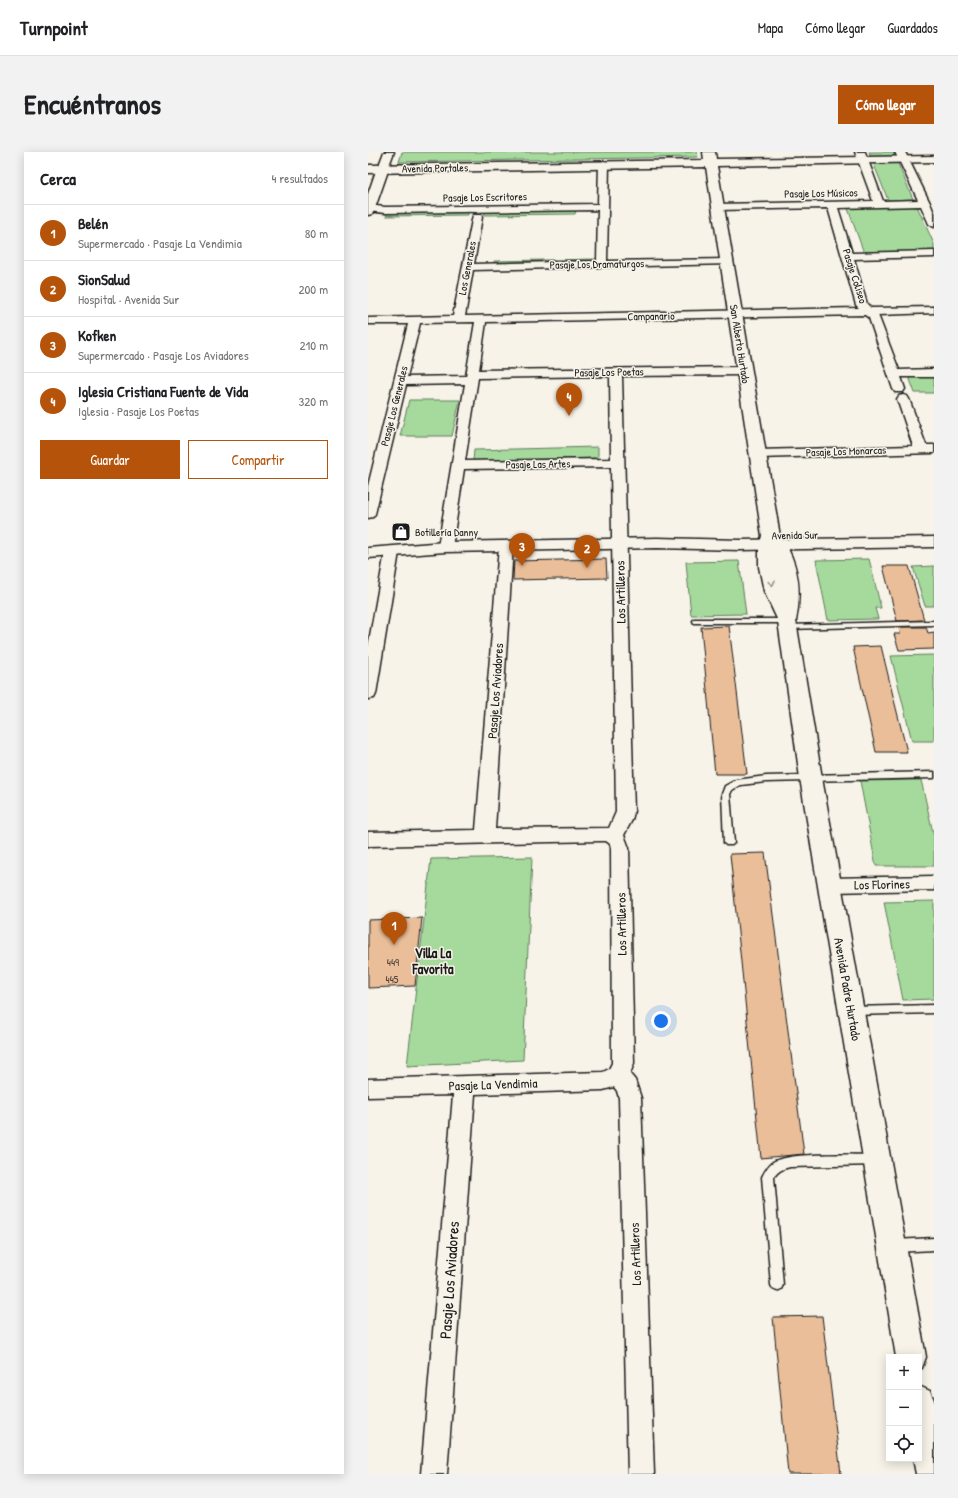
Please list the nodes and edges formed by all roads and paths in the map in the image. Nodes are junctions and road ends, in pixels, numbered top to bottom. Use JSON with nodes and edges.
{"nodes":[{"id":1,"x":389,"y":152,"type":"edge"},
{"id":2,"x":862,"y":156,"type":"edge"},
{"id":3,"x":902,"y":156,"type":"edge"},
{"id":4,"x":710,"y":157,"type":"edge"},
{"id":5,"x":934,"y":159,"type":"edge"},
{"id":6,"x":604,"y":164,"type":"junction"},
{"id":7,"x":383,"y":168,"type":"junction"},
{"id":8,"x":368,"y":169,"type":"edge"},
{"id":9,"x":879,"y":203,"type":"junction"},
{"id":10,"x":925,"y":203,"type":"junction"},
{"id":11,"x":832,"y":204,"type":"junction"},
{"id":12,"x":718,"y":206,"type":"junction"},
{"id":13,"x":603,"y":211,"type":"junction"},
{"id":14,"x":368,"y":212,"type":"edge"},
{"id":15,"x":477,"y":217,"type":"junction"},
{"id":16,"x":934,"y":224,"type":"edge"},
{"id":17,"x":934,"y":254,"type":"edge"},
{"id":18,"x":848,"y":256,"type":"junction"},
{"id":19,"x":602,"y":260,"type":"junction"},
{"id":20,"x":469,"y":262,"type":"junction"},
{"id":21,"x":727,"y":262,"type":"junction"},
{"id":22,"x":934,"y":310,"type":"edge"},
{"id":23,"x":868,"y":311,"type":"junction"},
{"id":24,"x":735,"y":314,"type":"junction"},
{"id":25,"x":481,"y":319,"type":"junction"},
{"id":26,"x":415,"y":320,"type":"junction"},
{"id":27,"x":458,"y":320,"type":"junction"},
{"id":28,"x":368,"y":321,"type":"edge"},
{"id":29,"x":745,"y":371,"type":"junction"},
{"id":30,"x":616,"y":372,"type":"junction"},
{"id":31,"x":934,"y":373,"type":"edge"},
{"id":32,"x":893,"y":374,"type":"junction"},
{"id":33,"x":472,"y":377,"type":"junction"},
{"id":34,"x":400,"y":381,"type":"junction"},
{"id":35,"x":927,"y":449,"type":"edge"},
{"id":36,"x":758,"y":454,"type":"junction"},
{"id":37,"x":617,"y":463,"type":"junction"},
{"id":38,"x":458,"y":465,"type":"junction"},
{"id":39,"x":368,"y":514,"type":"edge"},
{"id":40,"x":934,"y":532,"type":"edge"},
{"id":41,"x":772,"y":542,"type":"junction"},
{"id":42,"x":934,"y":542,"type":"edge"},
{"id":43,"x":618,"y":544,"type":"junction"},
{"id":44,"x":368,"y":545,"type":"edge"},
{"id":45,"x":506,"y":546,"type":"junction"},
{"id":46,"x":445,"y":548,"type":"junction"},
{"id":47,"x":392,"y":552,"type":"junction"},
{"id":48,"x":368,"y":553,"type":"edge"},
{"id":49,"x":697,"y":621,"type":"dead end"},
{"id":50,"x":934,"y":623,"type":"edge"},
{"id":51,"x":788,"y":624,"type":"junction"},
{"id":52,"x":368,"y":694,"type":"edge"},
{"id":53,"x":934,"y":775,"type":"edge"},
{"id":54,"x":811,"y":778,"type":"junction"},
{"id":55,"x":485,"y":837,"type":"junction"},
{"id":56,"x":614,"y":837,"type":"junction"},
{"id":57,"x":368,"y":839,"type":"edge"},
{"id":58,"x":729,"y":843,"type":"dead end"},
{"id":59,"x":934,"y":883,"type":"edge"},
{"id":60,"x":830,"y":885,"type":"junction"},
{"id":61,"x":934,"y":1009,"type":"edge"},
{"id":62,"x":852,"y":1011,"type":"junction"},
{"id":63,"x":618,"y":1076,"type":"junction"},
{"id":64,"x":465,"y":1085,"type":"junction"},
{"id":65,"x":368,"y":1088,"type":"edge"},
{"id":66,"x":878,"y":1160,"type":"junction"},
{"id":67,"x":934,"y":1244,"type":"edge"},
{"id":68,"x":892,"y":1246,"type":"junction"},
{"id":69,"x":777,"y":1285,"type":"dead end"},
{"id":70,"x":910,"y":1354,"type":"edge"},
{"id":71,"x":922,"y":1419,"type":"edge"},
{"id":72,"x":434,"y":1474,"type":"edge"},
{"id":73,"x":641,"y":1474,"type":"edge"},
{"id":74,"x":932,"y":1474,"type":"edge"}],
"edges":[{"from":1,"to":7,"type":"street"},
{"from":2,"to":3,"type":"main road","name":"Avenida Portales"},
{"from":2,"to":4,"type":"main road","name":"Avenida Portales"},
{"from":2,"to":9,"type":"street"},
{"from":3,"to":5,"type":"main road","name":"Avenida Portales"},
{"from":3,"to":10,"type":"street"},
{"from":4,"to":6,"type":"main road","name":"Avenida Portales"},
{"from":4,"to":12,"type":"main road","name":"San Alberto Hurtado"},
{"from":6,"to":7,"type":"main road","name":"Avenida Portales"},
{"from":6,"to":13,"type":"street"},
{"from":7,"to":8,"type":"main road","name":"Avenida Portales"},
{"from":7,"to":14,"type":"main road"},
{"from":9,"to":10,"type":"street","name":"Pasaje Los Músicos"},
{"from":9,"to":11,"type":"street","name":"Pasaje Los Músicos"},
{"from":10,"to":16,"type":"street"},
{"from":11,"to":12,"type":"street","name":"Pasaje Los Músicos"},
{"from":11,"to":18,"type":"street","name":"Pasaje Coliseo"},
{"from":12,"to":21,"type":"main road","name":"San Alberto Hurtado"},
{"from":13,"to":14,"type":"street","name":"Pasaje Los Escritores"},
{"from":13,"to":15,"type":"street","name":"Pasaje Los Escritores"},
{"from":13,"to":19,"type":"street"},
{"from":14,"to":15,"type":"street","name":"Pasaje Los Escritores"},
{"from":15,"to":20,"type":"street","name":"Los Generales"},
{"from":17,"to":18,"type":"street"},
{"from":18,"to":23,"type":"street","name":"Pasaje Coliseo"},
{"from":19,"to":20,"type":"street","name":"Pasaje Los Dramaturgos"},
{"from":19,"to":21,"type":"street","name":"Pasaje Los Dramaturgos"},
{"from":20,"to":27,"type":"street","name":"Los Generales"},
{"from":21,"to":24,"type":"main road","name":"San Alberto Hurtado"},
{"from":22,"to":23,"type":"street","name":"Campanario"},
{"from":23,"to":24,"type":"street","name":"Campanario"},
{"from":23,"to":32,"type":"street","name":"Pasaje Coliseo"},
{"from":24,"to":25,"type":"street","name":"Campanario"},
{"from":24,"to":29,"type":"main road","name":"San Alberto Hurtado"},
{"from":25,"to":27,"type":"street","name":"Campanario"},
{"from":25,"to":33,"type":"street"},
{"from":26,"to":27,"type":"street","name":"Campanario"},
{"from":26,"to":28,"type":"street","name":"Campanario"},
{"from":26,"to":34,"type":"street","name":"Pasaje Los Generales"},
{"from":29,"to":30,"type":"street","name":"Pasaje Los Poetas"},
{"from":29,"to":36,"type":"main road","name":"San Alberto Hurtado"},
{"from":30,"to":33,"type":"street","name":"Pasaje Los Poetas"},
{"from":30,"to":37,"type":"street","name":"Los Artilleros"},
{"from":31,"to":32,"type":"street"},
{"from":32,"to":35,"type":"street","name":"Pasaje Coliseo"},
{"from":33,"to":34,"type":"street","name":"Pasaje Los Poetas"},
{"from":33,"to":38,"type":"street"},
{"from":34,"to":39,"type":"street","name":"Pasaje Los Generales"},
{"from":35,"to":36,"type":"street","name":"Pasaje Los Monarcas"},
{"from":36,"to":41,"type":"main road","name":"San Alberto Hurtado"},
{"from":37,"to":38,"type":"street","name":"Pasaje Las Artes"},
{"from":37,"to":43,"type":"street","name":"Los Artilleros"},
{"from":38,"to":46,"type":"street"},
{"from":40,"to":41,"type":"main road","name":"Avenida Sur"},
{"from":41,"to":42,"type":"main road","name":"Avenida Sur"},
{"from":41,"to":43,"type":"main road","name":"Avenida Sur"},
{"from":41,"to":51,"type":"main road","name":"Avenida Padre Hurtado"},
{"from":43,"to":45,"type":"main road","name":"Avenida Sur"},
{"from":43,"to":56,"type":"street","name":"Los Artilleros"},
{"from":44,"to":46,"type":"main road","name":"Avenida Sur"},
{"from":45,"to":46,"type":"main road","name":"Avenida Sur"},
{"from":45,"to":55,"type":"street","name":"Pasaje Los Aviadores"},
{"from":46,"to":47,"type":"main road","name":"Avenida Sur"},
{"from":47,"to":48,"type":"main road","name":"Avenida Sur"},
{"from":47,"to":52,"type":"street"},
{"from":49,"to":51,"type":"lane"},
{"from":50,"to":51,"type":"lane"},
{"from":51,"to":54,"type":"main road","name":"Avenida Padre Hurtado"},
{"from":53,"to":54,"type":"lane"},
{"from":54,"to":58,"type":"lane"},
{"from":54,"to":60,"type":"main road","name":"Avenida Padre Hurtado"},
{"from":55,"to":56,"type":"street"},
{"from":55,"to":57,"type":"street"},
{"from":56,"to":63,"type":"street","name":"Los Artilleros"},
{"from":59,"to":60,"type":"street","name":"Los Florines"},
{"from":60,"to":62,"type":"main road","name":"Avenida Padre Hurtado"},
{"from":61,"to":62,"type":"lane"},
{"from":62,"to":66,"type":"main road","name":"Avenida Padre Hurtado"},
{"from":63,"to":64,"type":"street","name":"Pasaje La Vendimia"},
{"from":63,"to":73,"type":"street","name":"Los Artilleros"},
{"from":64,"to":65,"type":"street","name":"Pasaje La Vendimia"},
{"from":64,"to":72,"type":"street","name":"Pasaje Los Aviadores"},
{"from":66,"to":68,"type":"main road","name":"Avenida Padre Hurtado"},
{"from":66,"to":69,"type":"lane"},
{"from":67,"to":68,"type":"lane"},
{"from":68,"to":70,"type":"main road","name":"Avenida Padre Hurtado"},
{"from":71,"to":74,"type":"main road"}]}
